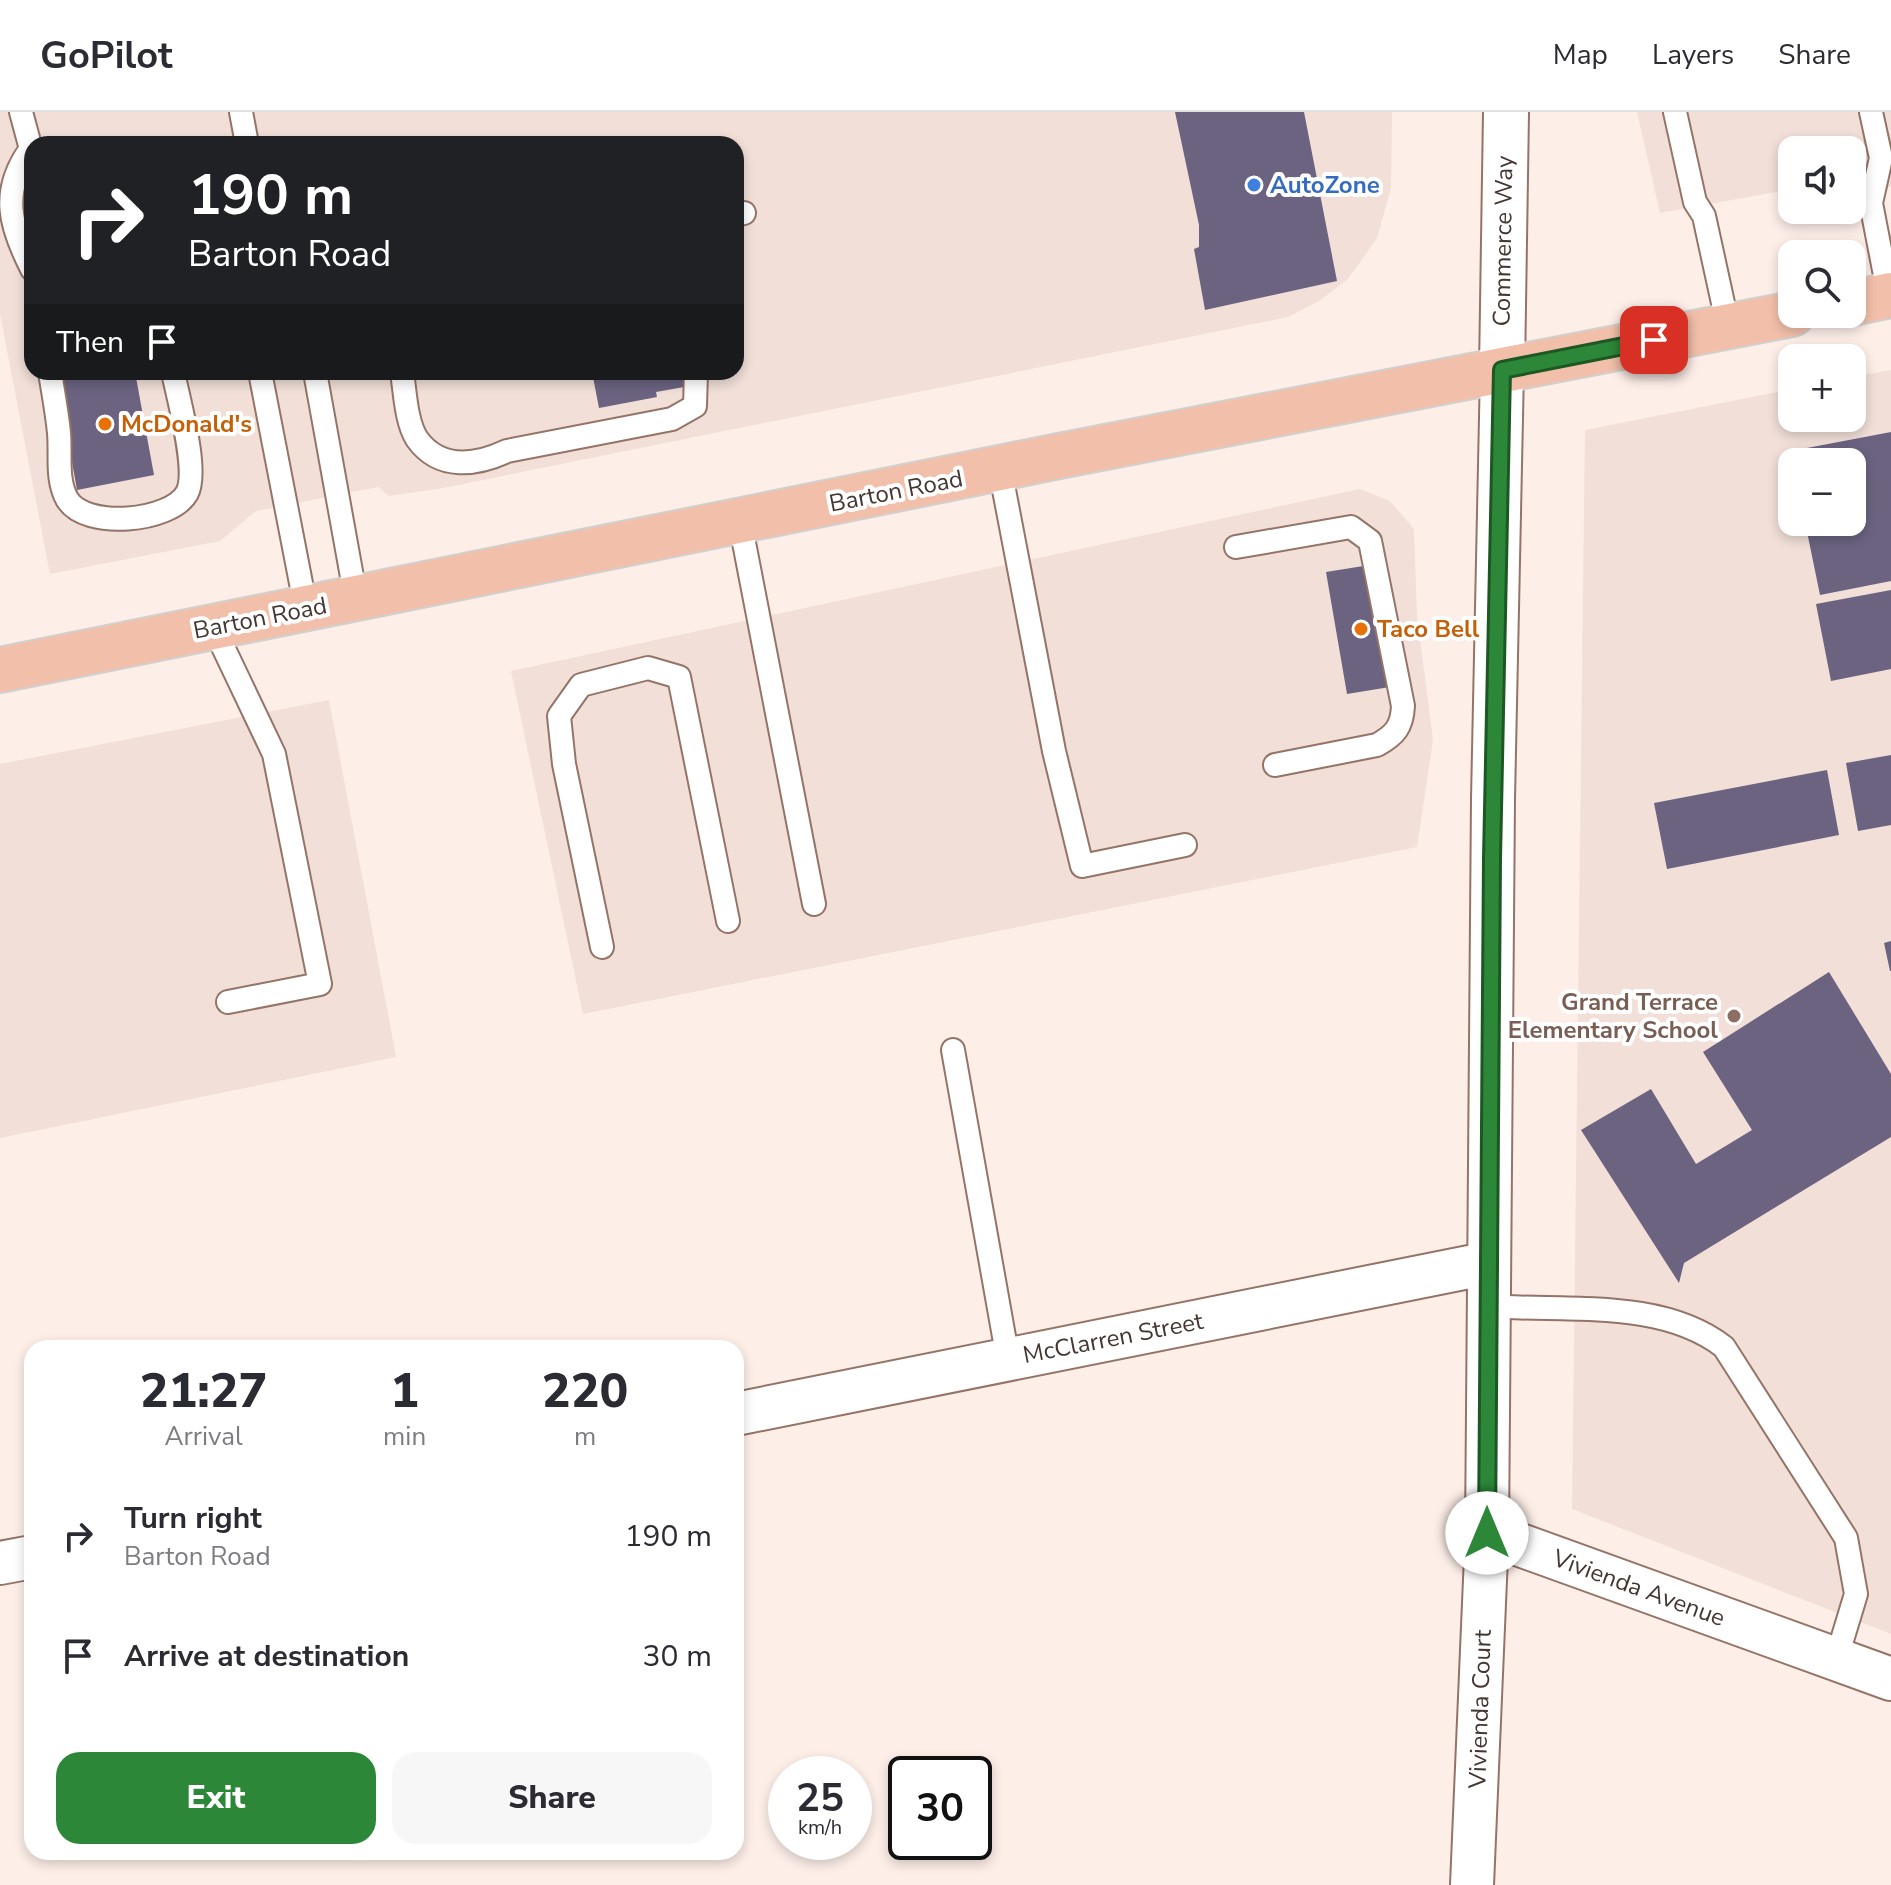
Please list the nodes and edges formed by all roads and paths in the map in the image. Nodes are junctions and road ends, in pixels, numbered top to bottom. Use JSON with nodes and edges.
{"nodes":[{"id":1,"x":21,"y":112,"type":"edge"},
{"id":2,"x":241,"y":112,"type":"edge"},
{"id":3,"x":1506,"y":112,"type":"edge"},
{"id":4,"x":1675,"y":112,"type":"edge"},
{"id":5,"x":1871,"y":112,"type":"edge"},
{"id":6,"x":27,"y":136,"type":"edge"},
{"id":7,"x":246,"y":136,"type":"edge"},
{"id":8,"x":24,"y":159,"type":"edge"},
{"id":9,"x":24,"y":254,"type":"edge"},
{"id":10,"x":1877,"y":298,"type":"edge"},
{"id":11,"x":1778,"y":317,"type":"edge"},
{"id":12,"x":1728,"y":326,"type":"junction"},
{"id":13,"x":1502,"y":370,"type":"junction"},
{"id":14,"x":51,"y":380,"type":"edge"},
{"id":15,"x":174,"y":380,"type":"edge"},
{"id":16,"x":262,"y":380,"type":"edge"},
{"id":17,"x":316,"y":380,"type":"edge"},
{"id":18,"x":404,"y":380,"type":"edge"},
{"id":19,"x":696,"y":380,"type":"edge"},
{"id":20,"x":1000,"y":469,"type":"junction"},
{"id":21,"x":740,"y":522,"type":"junction"},
{"id":22,"x":1236,"y":547,"type":"dead end"},
{"id":23,"x":356,"y":599,"type":"junction"},
{"id":24,"x":306,"y":609,"type":"junction"},
{"id":25,"x":214,"y":628,"type":"junction"},
{"id":26,"x":0,"y":670,"type":"edge"},
{"id":27,"x":1275,"y":765,"type":"dead end"},
{"id":28,"x":1185,"y":845,"type":"dead end"},
{"id":29,"x":814,"y":904,"type":"dead end"},
{"id":30,"x":728,"y":921,"type":"dead end"},
{"id":31,"x":602,"y":947,"type":"dead end"},
{"id":32,"x":228,"y":1002,"type":"dead end"},
{"id":33,"x":953,"y":1050,"type":"dead end"},
{"id":34,"x":1489,"y":1263,"type":"junction"},
{"id":35,"x":1489,"y":1306,"type":"junction"},
{"id":36,"x":1008,"y":1359,"type":"junction"},
{"id":37,"x":744,"y":1412,"type":"edge"},
{"id":38,"x":1487,"y":1533,"type":"junction"},
{"id":39,"x":24,"y":1558,"type":"edge"},
{"id":40,"x":0,"y":1563,"type":"edge"},
{"id":41,"x":1836,"y":1660,"type":"junction"},
{"id":42,"x":1891,"y":1679,"type":"edge"},
{"id":43,"x":1472,"y":1885,"type":"edge"}],
"edges":[{"from":1,"to":6,"type":"lane"},
{"from":2,"to":7,"type":"lane"},
{"from":3,"to":13,"type":"street","name":"Commerce Way"},
{"from":4,"to":12,"type":"lane"},
{"from":5,"to":10,"type":"lane"},
{"from":8,"to":9,"type":"lane"},
{"from":11,"to":12,"type":"main road","name":"Barton Road"},
{"from":12,"to":13,"type":"main road","name":"Barton Road"},
{"from":13,"to":20,"type":"main road","name":"Barton Road"},
{"from":13,"to":34,"type":"street"},
{"from":14,"to":15,"type":"lane"},
{"from":16,"to":24,"type":"lane"},
{"from":17,"to":23,"type":"lane"},
{"from":18,"to":19,"type":"lane"},
{"from":20,"to":21,"type":"main road","name":"Barton Road"},
{"from":20,"to":28,"type":"lane"},
{"from":21,"to":23,"type":"main road","name":"Barton Road"},
{"from":21,"to":29,"type":"lane"},
{"from":22,"to":27,"type":"lane"},
{"from":23,"to":24,"type":"main road","name":"Barton Road"},
{"from":24,"to":25,"type":"main road","name":"Barton Road"},
{"from":25,"to":26,"type":"main road","name":"Barton Road"},
{"from":25,"to":32,"type":"lane"},
{"from":30,"to":31,"type":"lane"},
{"from":33,"to":36,"type":"lane"},
{"from":34,"to":35,"type":"street"},
{"from":34,"to":36,"type":"street","name":"McClarren Street"},
{"from":35,"to":38,"type":"street"},
{"from":35,"to":41,"type":"lane"},
{"from":36,"to":37,"type":"street","name":"McClarren Street"},
{"from":38,"to":41,"type":"street","name":"Vivienda Avenue"},
{"from":38,"to":43,"type":"street","name":"Vivienda Court"},
{"from":39,"to":40,"type":"street"},
{"from":41,"to":42,"type":"street","name":"Vivienda Avenue"}]}
